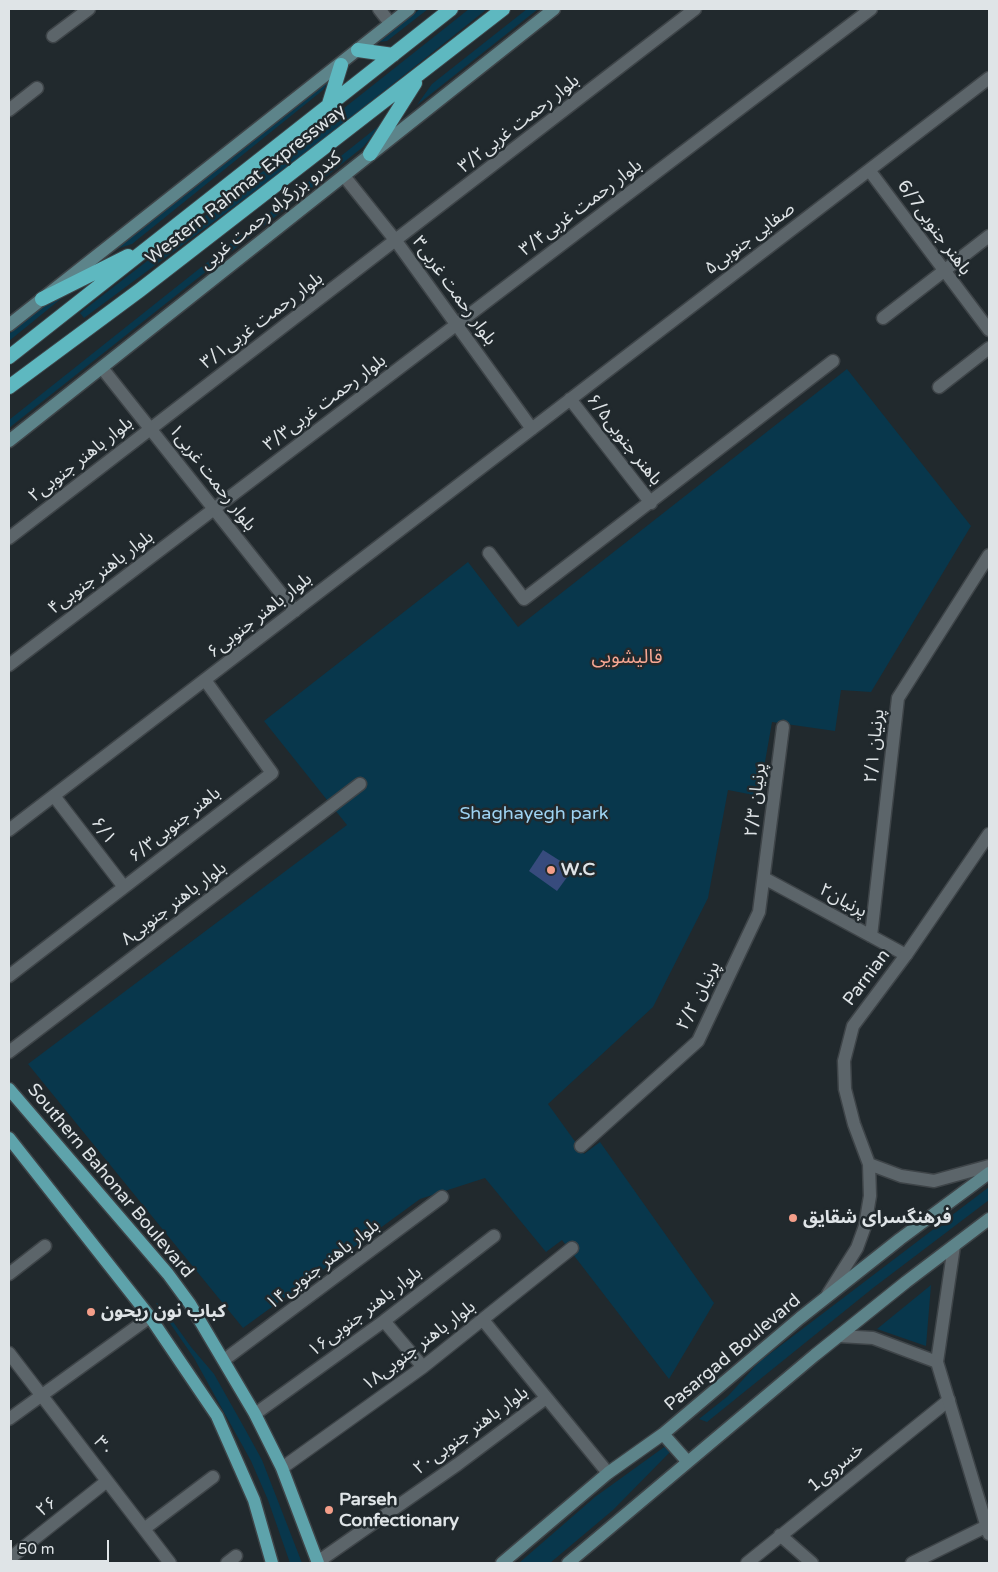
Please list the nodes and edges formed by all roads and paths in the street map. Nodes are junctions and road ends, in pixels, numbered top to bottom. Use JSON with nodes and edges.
{"nodes":[{"id":1,"x":89,"y":9,"type":"edge"},
{"id":2,"x":379,"y":9,"type":"edge"},
{"id":3,"x":409,"y":9,"type":"edge"},
{"id":4,"x":451,"y":9,"type":"edge"},
{"id":5,"x":504,"y":9,"type":"edge"},
{"id":6,"x":554,"y":9,"type":"edge"},
{"id":7,"x":695,"y":9,"type":"edge"},
{"id":8,"x":871,"y":9,"type":"edge"},
{"id":9,"x":390,"y":23,"type":"junction"},
{"id":10,"x":53,"y":36,"type":"dead end"},
{"id":11,"x":358,"y":50,"type":"junction"},
{"id":12,"x":393,"y":55,"type":"junction"},
{"id":13,"x":341,"y":65,"type":"junction"},
{"id":14,"x":420,"y":74,"type":"junction"},
{"id":15,"x":989,"y":78,"type":"edge"},
{"id":16,"x":37,"y":88,"type":"dead end"},
{"id":17,"x":10,"y":107,"type":"edge"},
{"id":18,"x":328,"y":107,"type":"junction"},
{"id":19,"x":370,"y":154,"type":"junction"},
{"id":20,"x":869,"y":170,"type":"junction"},
{"id":21,"x":344,"y":176,"type":"junction"},
{"id":22,"x":989,"y":236,"type":"edge"},
{"id":23,"x":396,"y":241,"type":"junction"},
{"id":24,"x":154,"y":244,"type":"junction"},
{"id":25,"x":944,"y":271,"type":"junction"},
{"id":26,"x":42,"y":299,"type":"junction"},
{"id":27,"x":883,"y":318,"type":"dead end"},
{"id":28,"x":9,"y":324,"type":"edge"},
{"id":29,"x":458,"y":325,"type":"junction"},
{"id":30,"x":989,"y":330,"type":"edge"},
{"id":31,"x":989,"y":348,"type":"edge"},
{"id":32,"x":9,"y":356,"type":"edge"},
{"id":33,"x":833,"y":361,"type":"dead end"},
{"id":34,"x":102,"y":368,"type":"junction"},
{"id":35,"x":11,"y":387,"type":"edge"},
{"id":36,"x":939,"y":387,"type":"dead end"},
{"id":37,"x":570,"y":399,"type":"junction"},
{"id":38,"x":150,"y":428,"type":"junction"},
{"id":39,"x":532,"y":429,"type":"junction"},
{"id":40,"x":9,"y":441,"type":"edge"},
{"id":41,"x":651,"y":503,"type":"junction"},
{"id":42,"x":214,"y":508,"type":"junction"},
{"id":43,"x":9,"y":538,"type":"edge"},
{"id":44,"x":489,"y":554,"type":"dead end"},
{"id":45,"x":989,"y":555,"type":"edge"},
{"id":46,"x":295,"y":611,"type":"junction"},
{"id":47,"x":9,"y":665,"type":"edge"},
{"id":48,"x":205,"y":680,"type":"junction"},
{"id":49,"x":783,"y":727,"type":"dead end"},
{"id":50,"x":360,"y":784,"type":"dead end"},
{"id":51,"x":54,"y":796,"type":"junction"},
{"id":52,"x":9,"y":830,"type":"edge"},
{"id":53,"x":989,"y":834,"type":"edge"},
{"id":54,"x":764,"y":878,"type":"junction"},
{"id":55,"x":124,"y":887,"type":"junction"},
{"id":56,"x":871,"y":936,"type":"junction"},
{"id":57,"x":906,"y":955,"type":"junction"},
{"id":58,"x":9,"y":976,"type":"edge"},
{"id":59,"x":9,"y":1052,"type":"edge"},
{"id":60,"x":9,"y":1089,"type":"edge"},
{"id":61,"x":9,"y":1138,"type":"edge"},
{"id":62,"x":581,"y":1146,"type":"dead end"},
{"id":63,"x":870,"y":1164,"type":"junction"},
{"id":64,"x":989,"y":1166,"type":"edge"},
{"id":65,"x":989,"y":1172,"type":"edge"},
{"id":66,"x":442,"y":1197,"type":"dead end"},
{"id":67,"x":989,"y":1219,"type":"edge"},
{"id":68,"x":494,"y":1236,"type":"dead end"},
{"id":69,"x":45,"y":1246,"type":"dead end"},
{"id":70,"x":954,"y":1246,"type":"junction"},
{"id":71,"x":572,"y":1248,"type":"dead end"},
{"id":72,"x":9,"y":1274,"type":"edge"},
{"id":73,"x":824,"y":1299,"type":"junction"},
{"id":74,"x":150,"y":1317,"type":"junction"},
{"id":75,"x":483,"y":1320,"type":"junction"},
{"id":76,"x":384,"y":1321,"type":"junction"},
{"id":77,"x":839,"y":1336,"type":"junction"},
{"id":78,"x":9,"y":1353,"type":"edge"},
{"id":79,"x":224,"y":1360,"type":"junction"},
{"id":80,"x":937,"y":1362,"type":"junction"},
{"id":81,"x":423,"y":1367,"type":"junction"},
{"id":82,"x":40,"y":1394,"type":"junction"},
{"id":83,"x":546,"y":1398,"type":"junction"},
{"id":84,"x":949,"y":1400,"type":"junction"},
{"id":85,"x":255,"y":1414,"type":"junction"},
{"id":86,"x":9,"y":1419,"type":"edge"},
{"id":87,"x":663,"y":1434,"type":"junction"},
{"id":88,"x":686,"y":1461,"type":"junction"},
{"id":89,"x":282,"y":1468,"type":"junction"},
{"id":90,"x":608,"y":1473,"type":"junction"},
{"id":91,"x":213,"y":1477,"type":"dead end"},
{"id":92,"x":107,"y":1481,"type":"junction"},
{"id":93,"x":988,"y":1528,"type":"edge"},
{"id":94,"x":144,"y":1529,"type":"junction"},
{"id":95,"x":780,"y":1535,"type":"junction"},
{"id":96,"x":9,"y":1559,"type":"edge"},
{"id":97,"x":318,"y":1561,"type":"edge"},
{"id":98,"x":170,"y":1563,"type":"edge"},
{"id":99,"x":272,"y":1563,"type":"edge"},
{"id":100,"x":502,"y":1563,"type":"edge"},
{"id":101,"x":568,"y":1563,"type":"edge"},
{"id":102,"x":747,"y":1563,"type":"edge"},
{"id":103,"x":812,"y":1563,"type":"edge"},
{"id":104,"x":912,"y":1563,"type":"edge"}],
"edges":[{"from":1,"to":10,"type":"street"},
{"from":2,"to":9,"type":"street"},
{"from":3,"to":9,"type":"main road"},
{"from":4,"to":12,"type":"highway","name":"Western Rahmat Expressway"},
{"from":5,"to":14,"type":"highway","name":"Western Rahmat Expressway"},
{"from":6,"to":19,"type":"main road","name":"کندرو بزرگراه رحمت غربی"},
{"from":7,"to":23,"type":"street","name":"بلوار رحمت غربی۳/۲"},
{"from":8,"to":29,"type":"street","name":"بلوار رحمت غربی۳/۴"},
{"from":9,"to":11,"type":"main road"},
{"from":11,"to":12,"type":"highway"},
{"from":11,"to":13,"type":"main road"},
{"from":12,"to":18,"type":"highway","name":"Western Rahmat Expressway"},
{"from":13,"to":18,"type":"highway"},
{"from":13,"to":26,"type":"main road"},
{"from":14,"to":19,"type":"highway"},
{"from":14,"to":35,"type":"highway","name":"Western Rahmat Expressway"},
{"from":15,"to":20,"type":"street","name":"صفایی جنوبی۵"},
{"from":16,"to":17,"type":"street"},
{"from":18,"to":24,"type":"highway","name":"Western Rahmat Expressway"},
{"from":19,"to":21,"type":"main road","name":"کندرو بزرگراه رحمت غربی"},
{"from":20,"to":25,"type":"street","name":"6/7باهنر جنوبی"},
{"from":20,"to":37,"type":"street","name":"صفایی جنوبی۵"},
{"from":21,"to":23,"type":"street","name":"بلوار رحمت غربی۳"},
{"from":21,"to":34,"type":"main road","name":"کندرو بزرگراه رحمت غربی"},
{"from":22,"to":25,"type":"street"},
{"from":23,"to":29,"type":"street","name":"بلوار رحمت غربی۳"},
{"from":23,"to":38,"type":"street","name":"بلوار رحمت غربی۳/۱"},
{"from":24,"to":26,"type":"highway"},
{"from":24,"to":32,"type":"highway","name":"Western Rahmat Expressway"},
{"from":25,"to":27,"type":"street"},
{"from":25,"to":30,"type":"street","name":"6/7باهنر جنوبی"},
{"from":26,"to":28,"type":"main road"},
{"from":29,"to":39,"type":"street","name":"بلوار رحمت غربی۳"},
{"from":29,"to":42,"type":"street","name":"بلوار رحمت غربی۳/۳"},
{"from":31,"to":36,"type":"street"},
{"from":33,"to":41,"type":"street"},
{"from":34,"to":38,"type":"street","name":"بلوار رحمت غربی۱"},
{"from":34,"to":40,"type":"main road","name":"کندرو بزرگراه رحمت غربی"},
{"from":37,"to":39,"type":"street","name":"صفایی جنوبی۵"},
{"from":37,"to":41,"type":"street","name":"باهنر جنوبی۶/۵"},
{"from":38,"to":42,"type":"street","name":"بلوار رحمت غربی۱"},
{"from":38,"to":43,"type":"street","name":"بلوار باهنر جنوبی۲"},
{"from":39,"to":46,"type":"street","name":"بلوار باهنر جنوبی۶"},
{"from":41,"to":44,"type":"street"},
{"from":42,"to":46,"type":"street","name":"بلوار رحمت غربی۱"},
{"from":42,"to":47,"type":"street","name":"بلوار باهنر جنوبی۴"},
{"from":45,"to":56,"type":"street","name":"پرنیان ۲/۱"},
{"from":46,"to":48,"type":"street","name":"بلوار باهنر جنوبی۶"},
{"from":48,"to":51,"type":"street","name":"بلوار باهنر جنوبی۶"},
{"from":48,"to":55,"type":"street","name":"۶/۳باهنر جنوبی"},
{"from":49,"to":54,"type":"street","name":"پرنیان ۲/۳"},
{"from":50,"to":59,"type":"street","name":"۸بلوار باهنر جنوبی"},
{"from":51,"to":52,"type":"street","name":"بلوار باهنر جنوبی۶"},
{"from":51,"to":55,"type":"street","name":"۶/۱"},
{"from":53,"to":57,"type":"street","name":"Parnian"},
{"from":54,"to":56,"type":"street","name":"پرنیان۲"},
{"from":54,"to":62,"type":"street","name":"پرنیان ۲/۲"},
{"from":55,"to":58,"type":"street","name":"۶/۳باهنر جنوبی"},
{"from":56,"to":57,"type":"street","name":"پرنیان۲"},
{"from":57,"to":63,"type":"street","name":"Parnian"},
{"from":60,"to":79,"type":"main road","name":"Southern Bahonar Boulevard"},
{"from":61,"to":74,"type":"main road"},
{"from":63,"to":64,"type":"street"},
{"from":63,"to":73,"type":"street"},
{"from":65,"to":73,"type":"main road","name":"Pasargad Boulevard"},
{"from":66,"to":79,"type":"street","name":"بلوار باهنر جنوبی۱۴"},
{"from":67,"to":70,"type":"main road"},
{"from":68,"to":76,"type":"street","name":"بلوار باهنر جنوبی۱۶"},
{"from":69,"to":72,"type":"street"},
{"from":70,"to":77,"type":"main road"},
{"from":70,"to":80,"type":"street"},
{"from":71,"to":75,"type":"street","name":"۱۸بلوار باهنر جنوبی"},
{"from":73,"to":87,"type":"main road","name":"Pasargad Boulevard"},
{"from":74,"to":82,"type":"street"},
{"from":74,"to":99,"type":"main road"},
{"from":75,"to":81,"type":"street","name":"۱۸بلوار باهنر جنوبی"},
{"from":75,"to":83,"type":"street"},
{"from":76,"to":81,"type":"street"},
{"from":76,"to":85,"type":"street","name":"بلوار باهنر جنوبی۱۶"},
{"from":77,"to":80,"type":"street"},
{"from":77,"to":88,"type":"main road"},
{"from":78,"to":82,"type":"street","name":"۳۰"},
{"from":79,"to":85,"type":"main road","name":"Southern Bahonar Boulevard"},
{"from":80,"to":84,"type":"street"},
{"from":81,"to":89,"type":"street","name":"۱۸بلوار باهنر جنوبی"},
{"from":82,"to":86,"type":"street"},
{"from":82,"to":92,"type":"street","name":"۳۰"},
{"from":83,"to":90,"type":"street"},
{"from":83,"to":97,"type":"street","name":"بلوار باهنر جنوبی۲۰"},
{"from":84,"to":93,"type":"street"},
{"from":84,"to":95,"type":"street","name":"خسروى1"},
{"from":85,"to":89,"type":"main road","name":"Southern Bahonar Boulevard"},
{"from":87,"to":88,"type":"main road"},
{"from":87,"to":90,"type":"main road","name":"Pasargad Boulevard"},
{"from":88,"to":101,"type":"main road"},
{"from":89,"to":97,"type":"main road","name":"Southern Bahonar Boulevard"},
{"from":90,"to":100,"type":"main road","name":"Pasargad Boulevard"},
{"from":91,"to":94,"type":"street"},
{"from":92,"to":94,"type":"street","name":"۳۰"},
{"from":92,"to":96,"type":"street","name":"۲۶"},
{"from":93,"to":104,"type":"street"},
{"from":94,"to":98,"type":"street","name":"۳۰"},
{"from":95,"to":102,"type":"street","name":"خسروى1"},
{"from":95,"to":103,"type":"street"}]}
